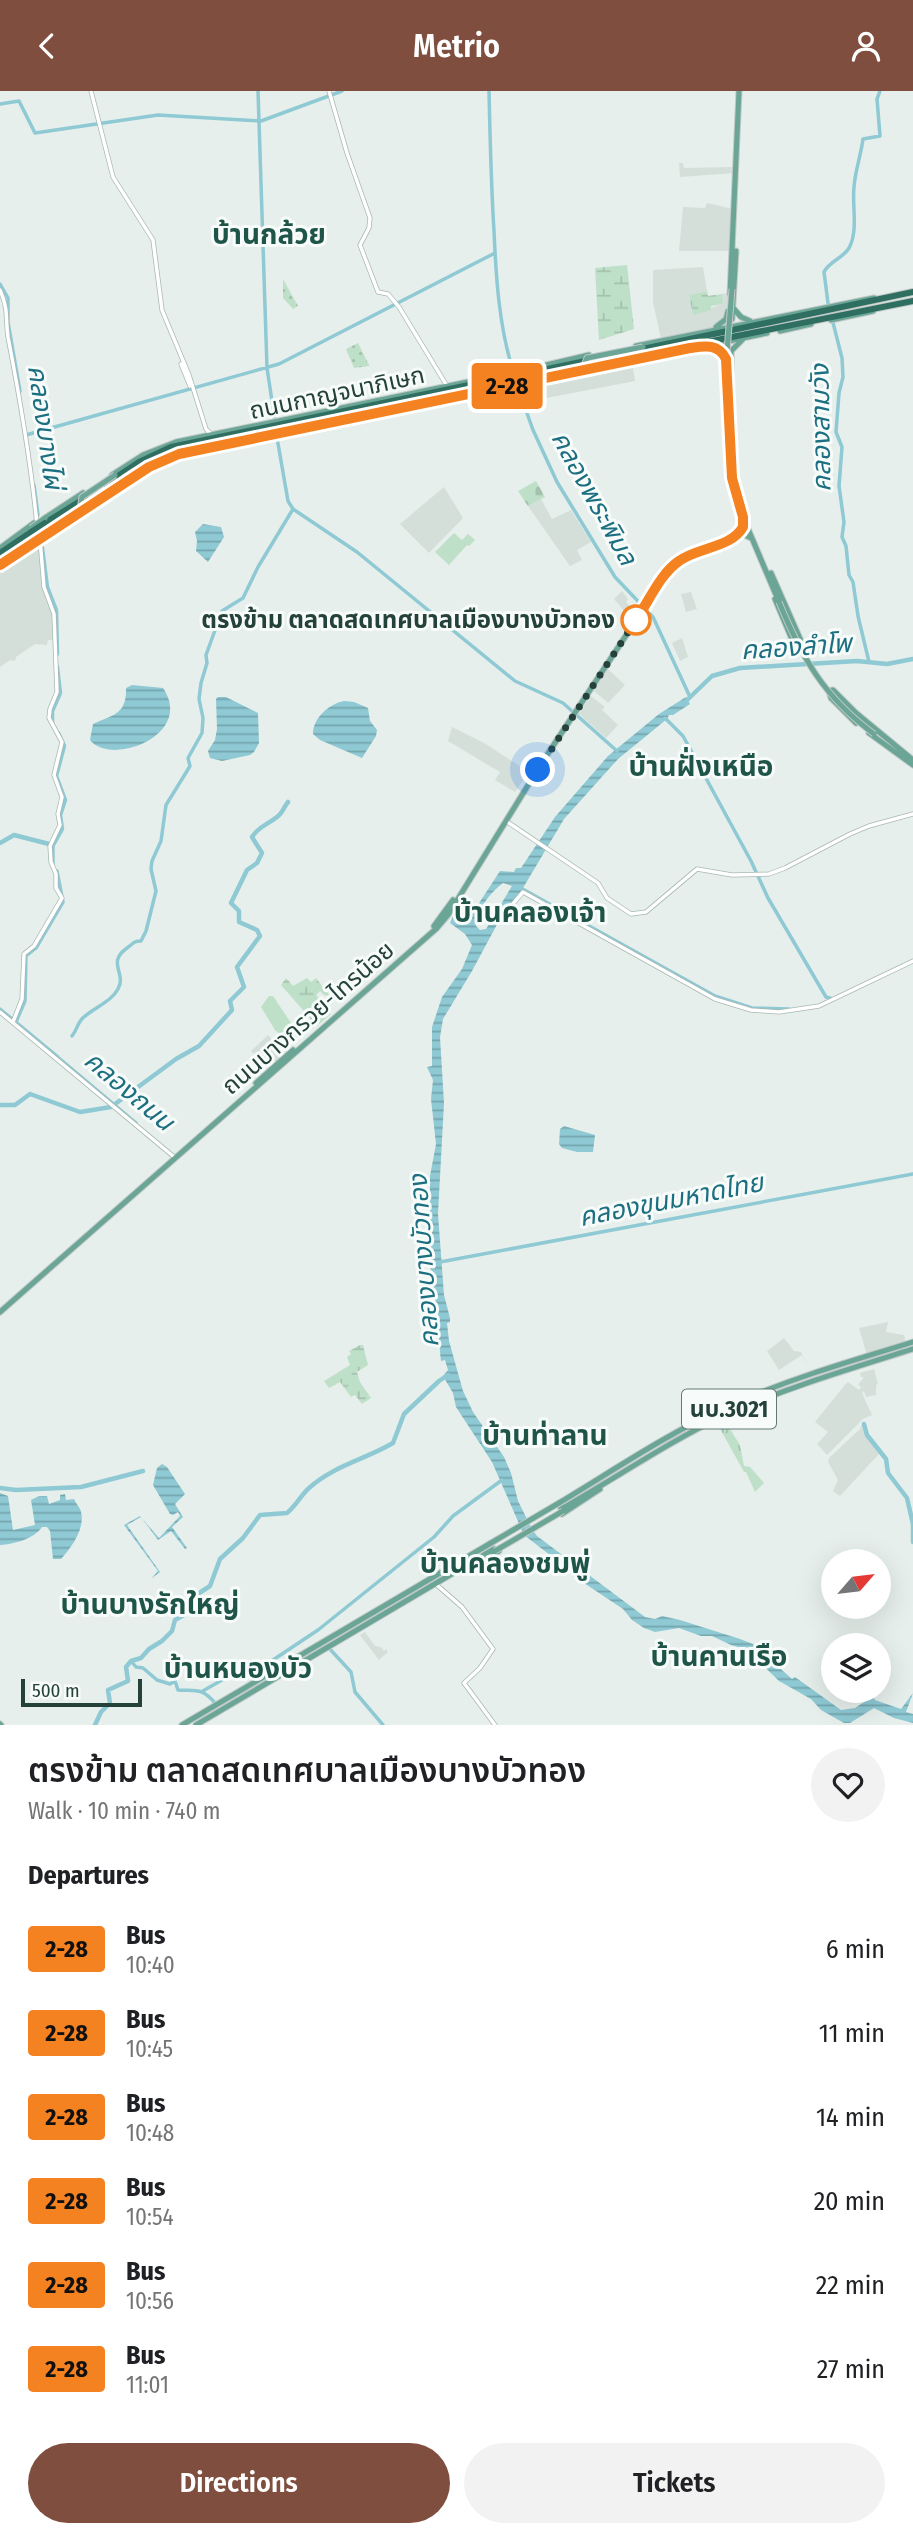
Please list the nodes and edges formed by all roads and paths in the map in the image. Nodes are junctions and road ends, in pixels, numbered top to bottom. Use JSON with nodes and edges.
{"nodes":[{"id":1,"x":90,"y":91,"type":"edge"},
{"id":2,"x":741,"y":91,"type":"edge"},
{"id":3,"x":329,"y":94,"type":"edge"},
{"id":4,"x":734,"y":250,"type":"junction"},
{"id":5,"x":0,"y":290,"type":"edge"},
{"id":6,"x":913,"y":292,"type":"edge"},
{"id":7,"x":913,"y":301,"type":"edge"},
{"id":8,"x":733,"y":307,"type":"junction"},
{"id":9,"x":829,"y":313,"type":"junction"},
{"id":10,"x":728,"y":315,"type":"junction"},
{"id":11,"x":754,"y":321,"type":"junction"},
{"id":12,"x":707,"y":331,"type":"junction"},
{"id":13,"x":746,"y":337,"type":"junction"},
{"id":14,"x":671,"y":339,"type":"junction"},
{"id":15,"x":707,"y":345,"type":"junction"},
{"id":16,"x":690,"y":348,"type":"junction"},
{"id":17,"x":731,"y":351,"type":"junction"},
{"id":18,"x":726,"y":359,"type":"junction"},
{"id":19,"x":560,"y":362,"type":"junction"},
{"id":20,"x":539,"y":373,"type":"junction"},
{"id":21,"x":567,"y":374,"type":"junction"},
{"id":22,"x":461,"y":383,"type":"junction"},
{"id":23,"x":489,"y":384,"type":"junction"},
{"id":24,"x":447,"y":386,"type":"junction"},
{"id":25,"x":194,"y":392,"type":"junction"},
{"id":26,"x":401,"y":395,"type":"junction"},
{"id":27,"x":464,"y":395,"type":"junction"},
{"id":28,"x":437,"y":397,"type":"junction"},
{"id":29,"x":370,"y":405,"type":"junction"},
{"id":30,"x":409,"y":406,"type":"junction"},
{"id":31,"x":309,"y":414,"type":"junction"},
{"id":32,"x":321,"y":415,"type":"junction"},
{"id":33,"x":730,"y":415,"type":"junction"},
{"id":34,"x":326,"y":424,"type":"junction"},
{"id":35,"x":291,"y":427,"type":"junction"},
{"id":36,"x":276,"y":428,"type":"junction"},
{"id":37,"x":214,"y":434,"type":"junction"},
{"id":38,"x":200,"y":437,"type":"junction"},
{"id":39,"x":153,"y":450,"type":"junction"},
{"id":40,"x":166,"y":458,"type":"junction"},
{"id":41,"x":79,"y":510,"type":"junction"},
{"id":42,"x":743,"y":517,"type":"junction"},
{"id":43,"x":36,"y":522,"type":"junction"},
{"id":44,"x":46,"y":526,"type":"junction"},
{"id":45,"x":32,"y":535,"type":"junction"},
{"id":46,"x":751,"y":538,"type":"junction"},
{"id":47,"x":732,"y":539,"type":"junction"},
{"id":48,"x":40,"y":541,"type":"junction"},
{"id":49,"x":757,"y":546,"type":"junction"},
{"id":50,"x":0,"y":550,"type":"edge"},
{"id":51,"x":0,"y":563,"type":"edge"},
{"id":52,"x":769,"y":574,"type":"junction"},
{"id":53,"x":913,"y":763,"type":"edge"},
{"id":54,"x":913,"y":814,"type":"edge"},
{"id":55,"x":504,"y":825,"type":"junction"},
{"id":56,"x":512,"y":905,"type":"dead end"},
{"id":57,"x":913,"y":961,"type":"edge"},
{"id":58,"x":0,"y":1012,"type":"edge"},
{"id":59,"x":14,"y":1021,"type":"junction"},
{"id":60,"x":198,"y":1136,"type":"junction"},
{"id":61,"x":173,"y":1156,"type":"junction"},
{"id":62,"x":112,"y":1213,"type":"junction"},
{"id":63,"x":0,"y":1310,"type":"edge"},
{"id":64,"x":913,"y":1347,"type":"edge"},
{"id":65,"x":893,"y":1359,"type":"junction"},
{"id":66,"x":874,"y":1362,"type":"junction"},
{"id":67,"x":784,"y":1384,"type":"junction"},
{"id":68,"x":772,"y":1393,"type":"junction"},
{"id":69,"x":765,"y":1402,"type":"junction"},
{"id":70,"x":662,"y":1444,"type":"junction"},
{"id":71,"x":676,"y":1444,"type":"junction"},
{"id":72,"x":648,"y":1449,"type":"junction"},
{"id":73,"x":659,"y":1451,"type":"junction"},
{"id":74,"x":617,"y":1468,"type":"junction"},
{"id":75,"x":603,"y":1487,"type":"junction"},
{"id":76,"x":561,"y":1507,"type":"junction"},
{"id":77,"x":493,"y":1547,"type":"junction"},
{"id":78,"x":448,"y":1568,"type":"junction"},
{"id":79,"x":460,"y":1573,"type":"junction"},
{"id":80,"x":438,"y":1585,"type":"junction"},
{"id":81,"x":403,"y":1595,"type":"junction"},
{"id":82,"x":403,"y":1603,"type":"junction"},
{"id":83,"x":391,"y":1606,"type":"junction"},
{"id":84,"x":392,"y":1613,"type":"junction"},
{"id":85,"x":297,"y":1663,"type":"junction"},
{"id":86,"x":279,"y":1667,"type":"junction"},
{"id":87,"x":287,"y":1675,"type":"junction"},
{"id":88,"x":182,"y":1725,"type":"edge"},
{"id":89,"x":188,"y":1725,"type":"edge"},
{"id":90,"x":196,"y":1725,"type":"edge"},
{"id":91,"x":202,"y":1725,"type":"edge"},
{"id":92,"x":495,"y":1725,"type":"edge"}],
"edges":[{"from":1,"to":25,"type":"street"},
{"from":2,"to":4,"type":"main road"},
{"from":3,"to":24,"type":"street"},
{"from":4,"to":8,"type":"main road"},
{"from":4,"to":10,"type":"main road"},
{"from":4,"to":33,"type":"main road","bridge":true},
{"from":5,"to":43,"type":"street"},
{"from":6,"to":9,"type":"highway","name":"ถนนกาญจนาภิเษก"},
{"from":7,"to":9,"type":"highway","name":"ถนนกาญจนาภิเษก"},
{"from":8,"to":10,"type":"main road"},
{"from":8,"to":11,"type":"main road"},
{"from":9,"to":11,"type":"main road"},
{"from":9,"to":13,"type":"main road"},
{"from":9,"to":20,"type":"highway","name":"ถนนกาญจนาภิเษก"},
{"from":10,"to":12,"type":"main road"},
{"from":11,"to":12,"type":"main road"},
{"from":12,"to":14,"type":"main road"},
{"from":13,"to":15,"type":"main road"},
{"from":13,"to":17,"type":"main road"},
{"from":14,"to":16,"type":"main road","bridge":true},
{"from":14,"to":19,"type":"main road"},
{"from":15,"to":16,"type":"main road"},
{"from":15,"to":18,"type":"main road"},
{"from":16,"to":21,"type":"main road"},
{"from":17,"to":18,"type":"main road"},
{"from":17,"to":33,"type":"main road"},
{"from":18,"to":33,"type":"main road"},
{"from":19,"to":20,"type":"main road"},
{"from":19,"to":21,"type":"main road"},
{"from":20,"to":21,"type":"main road"},
{"from":20,"to":23,"type":"highway","name":"ถนนกาญจนาภิเษก","bridge":true},
{"from":22,"to":23,"type":"main road"},
{"from":22,"to":24,"type":"main road"},
{"from":22,"to":27,"type":"main road"},
{"from":23,"to":27,"type":"main road"},
{"from":23,"to":28,"type":"highway","name":"ถนนกาญจนาภิเษก"},
{"from":23,"to":29,"type":"highway","name":"ถนนกาญจนาภิเษก"},
{"from":24,"to":26,"type":"main road"},
{"from":25,"to":37,"type":"street"},
{"from":25,"to":38,"type":"street"},
{"from":26,"to":29,"type":"highway"},
{"from":26,"to":31,"type":"main road"},
{"from":27,"to":30,"type":"main road"},
{"from":28,"to":30,"type":"highway"},
{"from":28,"to":35,"type":"highway","name":"ถนนกาญจนาภิเษก"},
{"from":29,"to":32,"type":"highway","name":"ถนนกาญจนาภิเษก"},
{"from":30,"to":34,"type":"main road"},
{"from":31,"to":32,"type":"highway"},
{"from":31,"to":36,"type":"main road"},
{"from":32,"to":36,"type":"highway","name":"ถนนกาญจนาภิเษก"},
{"from":33,"to":42,"type":"main road"},
{"from":33,"to":49,"type":"main road"},
{"from":34,"to":35,"type":"highway"},
{"from":34,"to":36,"type":"main road"},
{"from":35,"to":36,"type":"highway","name":"ถนนกาญจนาภิเษก"},
{"from":36,"to":37,"type":"main road"},
{"from":36,"to":40,"type":"main road"},
{"from":36,"to":41,"type":"highway","name":"ถนนกาญจนาภิเษก"},
{"from":36,"to":44,"type":"highway","name":"ถนนกาญจนาภิเษก"},
{"from":37,"to":38,"type":"main road"},
{"from":38,"to":39,"type":"main road"},
{"from":39,"to":40,"type":"main road","bridge":true},
{"from":39,"to":44,"type":"main road"},
{"from":40,"to":41,"type":"main road"},
{"from":41,"to":44,"type":"highway","name":"ถนนกาญจนาภิเษก"},
{"from":42,"to":46,"type":"main road"},
{"from":42,"to":47,"type":"main road"},
{"from":43,"to":48,"type":"street"},
{"from":43,"to":50,"type":"main road"},
{"from":44,"to":45,"type":"highway","name":"ถนนกาญจนาภิเษก","bridge":true},
{"from":45,"to":50,"type":"highway","name":"ถนนกาญจนาภิเษก"},
{"from":45,"to":51,"type":"highway","name":"ถนนกาญจนาภิเษก"},
{"from":46,"to":47,"type":"main road","name":"ถนนบางกรวย-ไทรน้อย"},
{"from":46,"to":49,"type":"main road"},
{"from":47,"to":55,"type":"main road","name":"ถนนบางกรวย-ไทรน้อย"},
{"from":48,"to":51,"type":"main road"},
{"from":48,"to":59,"type":"street"},
{"from":49,"to":52,"type":"main road"},
{"from":52,"to":52,"type":"main road"},
{"from":52,"to":53,"type":"main road","bridge":true},
{"from":53,"to":53,"type":"main road"},
{"from":54,"to":55,"type":"street"},
{"from":55,"to":60,"type":"main road","name":"ถนนบางกรวย-ไทรน้อย"},
{"from":56,"to":57,"type":"street"},
{"from":58,"to":59,"type":"street"},
{"from":59,"to":61,"type":"street"},
{"from":60,"to":61,"type":"main road","name":"ถนนบางกรวย-ไทรน้อย"},
{"from":60,"to":62,"type":"main road","name":"ถนนบางกรวย-ไทรน้อย"},
{"from":61,"to":62,"type":"main road","name":"ถนนบางกรวย-ไทรน้อย"},
{"from":62,"to":63,"type":"main road","name":"ถนนบางกรวย-ไทรน้อย"},
{"from":64,"to":65,"type":"main road","number":"นบ.3021"},
{"from":64,"to":66,"type":"main road","number":"นบ.3021"},
{"from":64,"to":67,"type":"main road","number":"นบ.3021"},
{"from":64,"to":68,"type":"main road","number":"นบ.3021"},
{"from":65,"to":66,"type":"main road"},
{"from":65,"to":69,"type":"main road","number":"นบ.3021"},
{"from":66,"to":68,"type":"main road","number":"นบ.3021"},
{"from":67,"to":68,"type":"main road"},
{"from":67,"to":72,"type":"main road","number":"นบ.3021"},
{"from":68,"to":69,"type":"main road"},
{"from":68,"to":70,"type":"main road","number":"นบ.3021"},
{"from":68,"to":73,"type":"main road","number":"นบ.3021"},
{"from":69,"to":71,"type":"main road","number":"นบ.3021"},
{"from":70,"to":72,"type":"main road"},
{"from":70,"to":76,"type":"main road","number":"นบ.3021"},
{"from":71,"to":73,"type":"main road"},
{"from":71,"to":75,"type":"main road","number":"นบ.3021"},
{"from":72,"to":74,"type":"main road","number":"นบ.3021"},
{"from":73,"to":76,"type":"main road","number":"นบ.3021"},
{"from":74,"to":75,"type":"main road"},
{"from":74,"to":76,"type":"main road","number":"นบ.3021"},
{"from":75,"to":76,"type":"main road","number":"นบ.3021"},
{"from":76,"to":77,"type":"main road","number":"นบ.3021","bridge":true},
{"from":77,"to":78,"type":"main road","number":"นบ.3021"},
{"from":77,"to":79,"type":"main road","number":"นบ.3021"},
{"from":77,"to":82,"type":"main road","number":"นบ.3021"},
{"from":77,"to":83,"type":"main road","number":"นบ.3021"},
{"from":78,"to":79,"type":"main road"},
{"from":78,"to":81,"type":"main road","number":"นบ.3021"},
{"from":79,"to":80,"type":"main road","number":"นบ.3021"},
{"from":80,"to":84,"type":"main road","number":"นบ.3021"},
{"from":80,"to":92,"type":"street"},
{"from":81,"to":83,"type":"main road"},
{"from":81,"to":86,"type":"main road","number":"นบ.3021"},
{"from":82,"to":84,"type":"main road"},
{"from":82,"to":85,"type":"main road","number":"นบ.3021"},
{"from":83,"to":85,"type":"main road","number":"นบ.3021"},
{"from":84,"to":87,"type":"main road","number":"นบ.3021"},
{"from":85,"to":86,"type":"main road"},
{"from":85,"to":87,"type":"main road"},
{"from":85,"to":89,"type":"main road","number":"นบ.3021"},
{"from":85,"to":90,"type":"main road","number":"นบ.3021"},
{"from":86,"to":88,"type":"main road","number":"นบ.3021"},
{"from":87,"to":91,"type":"main road","number":"นบ.3021"}]}
